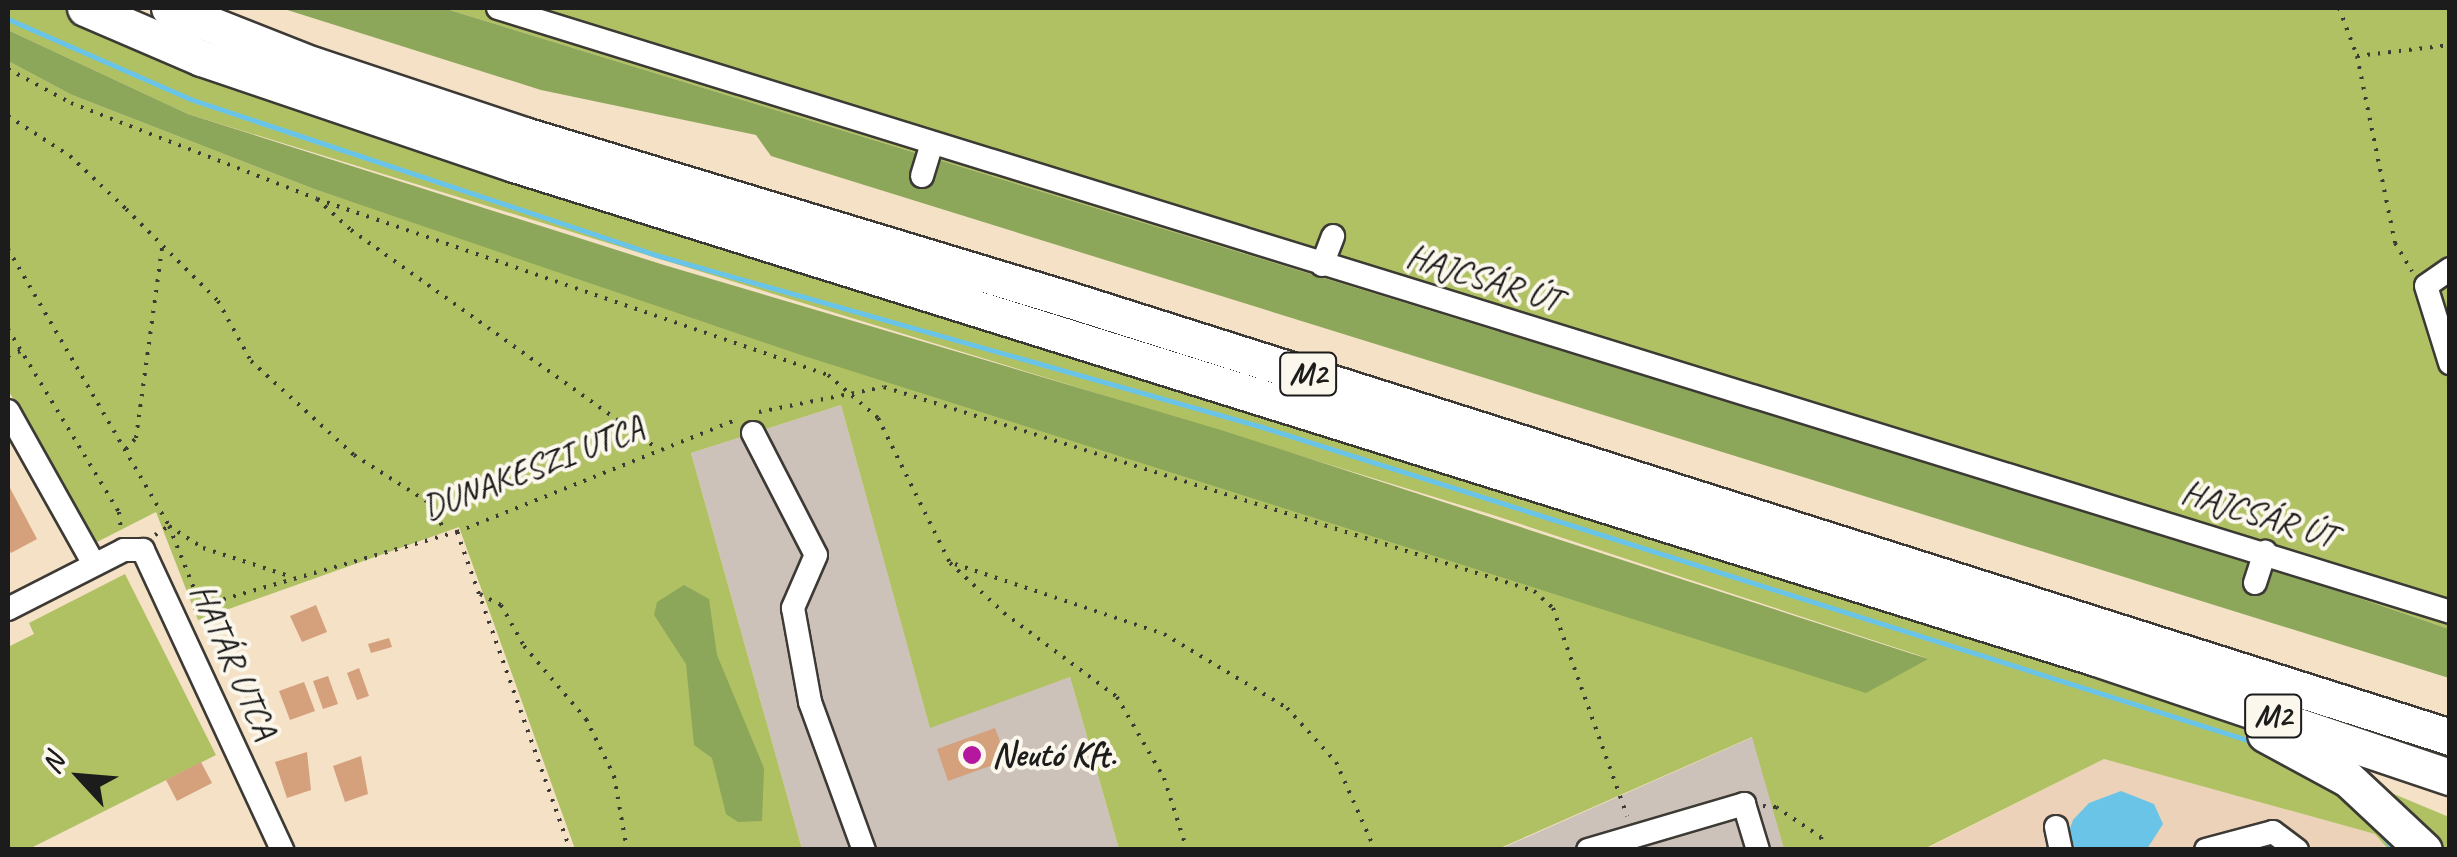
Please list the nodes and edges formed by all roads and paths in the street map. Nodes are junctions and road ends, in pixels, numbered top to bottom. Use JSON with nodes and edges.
{"nodes":[{"id":1,"x":86,"y":8,"type":"edge"},
{"id":2,"x":169,"y":8,"type":"edge"},
{"id":3,"x":498,"y":8,"type":"edge"},
{"id":4,"x":2339,"y":8,"type":"edge"},
{"id":5,"x":2450,"y":45,"type":"edge"},
{"id":6,"x":2357,"y":56,"type":"junction"},
{"id":7,"x":8,"y":69,"type":"edge"},
{"id":8,"x":8,"y":116,"type":"edge"},
{"id":9,"x":931,"y":146,"type":"junction"},
{"id":10,"x":922,"y":176,"type":"dead end"},
{"id":11,"x":317,"y":199,"type":"junction"},
{"id":12,"x":1333,"y":236,"type":"dead end"},
{"id":13,"x":162,"y":247,"type":"junction"},
{"id":14,"x":8,"y":249,"type":"edge"},
{"id":15,"x":1322,"y":265,"type":"junction"},
{"id":16,"x":2450,"y":269,"type":"edge"},
{"id":17,"x":2426,"y":286,"type":"junction"},
{"id":18,"x":8,"y":329,"type":"edge"},
{"id":19,"x":21,"y":351,"type":"junction"},
{"id":20,"x":8,"y":356,"type":"edge"},
{"id":21,"x":2450,"y":363,"type":"edge"},
{"id":22,"x":855,"y":396,"type":"junction"},
{"id":23,"x":8,"y":411,"type":"edge"},
{"id":24,"x":753,"y":433,"type":"dead end"},
{"id":25,"x":656,"y":447,"type":"junction"},
{"id":26,"x":126,"y":449,"type":"junction"},
{"id":27,"x":169,"y":526,"type":"junction"},
{"id":28,"x":445,"y":532,"type":"junction"},
{"id":29,"x":457,"y":532,"type":"junction"},
{"id":30,"x":124,"y":550,"type":"junction"},
{"id":31,"x":2266,"y":552,"type":"junction"},
{"id":32,"x":950,"y":563,"type":"junction"},
{"id":33,"x":94,"y":564,"type":"junction"},
{"id":34,"x":289,"y":576,"type":"junction"},
{"id":35,"x":2255,"y":583,"type":"dead end"},
{"id":36,"x":479,"y":594,"type":"junction"},
{"id":37,"x":201,"y":606,"type":"junction"},
{"id":38,"x":8,"y":609,"type":"edge"},
{"id":39,"x":2450,"y":612,"type":"edge"},
{"id":40,"x":175,"y":615,"type":"junction"},
{"id":41,"x":2096,"y":658,"type":"junction"},
{"id":42,"x":2450,"y":737,"type":"edge"},
{"id":43,"x":2450,"y":777,"type":"edge"},
{"id":44,"x":1744,"y":804,"type":"junction"},
{"id":45,"x":1634,"y":836,"type":"junction"},
{"id":46,"x":1595,"y":848,"type":"edge"},
{"id":47,"x":282,"y":850,"type":"edge"},
{"id":48,"x":570,"y":850,"type":"edge"},
{"id":49,"x":628,"y":850,"type":"edge"},
{"id":50,"x":864,"y":850,"type":"edge"},
{"id":51,"x":1187,"y":850,"type":"edge"},
{"id":52,"x":1376,"y":850,"type":"edge"},
{"id":53,"x":1758,"y":850,"type":"edge"},
{"id":54,"x":1824,"y":850,"type":"edge"},
{"id":55,"x":2206,"y":850,"type":"edge"},
{"id":56,"x":2297,"y":850,"type":"edge"},
{"id":57,"x":2424,"y":850,"type":"edge"}],
"edges":[{"from":1,"to":41,"type":"highway","number":"M2"},
{"from":2,"to":42,"type":"highway","number":"M2"},
{"from":3,"to":9,"type":"street","name":"HAJCSÁR ÚT"},
{"from":4,"to":6,"type":"path"},
{"from":5,"to":6,"type":"path"},
{"from":6,"to":17,"type":"path"},
{"from":7,"to":11,"type":"path"},
{"from":8,"to":13,"type":"path"},
{"from":9,"to":10,"type":"street"},
{"from":9,"to":15,"type":"street","name":"HAJCSÁR ÚT"},
{"from":11,"to":22,"type":"path"},
{"from":11,"to":25,"type":"path"},
{"from":12,"to":15,"type":"street"},
{"from":13,"to":26,"type":"path"},
{"from":13,"to":28,"type":"path"},
{"from":14,"to":26,"type":"path"},
{"from":15,"to":31,"type":"street","name":"HAJCSÁR ÚT"},
{"from":16,"to":17,"type":"street"},
{"from":17,"to":21,"type":"street"},
{"from":18,"to":19,"type":"path"},
{"from":19,"to":20,"type":"path"},
{"from":19,"to":30,"type":"path"},
{"from":22,"to":25,"type":"path","name":"DUNAKESZI UTCA"},
{"from":22,"to":32,"type":"path"},
{"from":22,"to":45,"type":"path","name":"DUNAKESZI UTCA"},
{"from":23,"to":33,"type":"street"},
{"from":24,"to":50,"type":"street"},
{"from":25,"to":29,"type":"path","name":"DUNAKESZI UTCA"},
{"from":26,"to":27,"type":"path"},
{"from":27,"to":34,"type":"path"},
{"from":27,"to":37,"type":"path"},
{"from":28,"to":29,"type":"path","name":"DUNAKESZI UTCA"},
{"from":28,"to":34,"type":"path","name":"DUNAKESZI UTCA"},
{"from":29,"to":36,"type":"path"},
{"from":30,"to":33,"type":"street"},
{"from":30,"to":40,"type":"street","name":"HATÁR UTCA"},
{"from":31,"to":35,"type":"street"},
{"from":31,"to":39,"type":"street","name":"HAJCSÁR ÚT"},
{"from":32,"to":51,"type":"path"},
{"from":32,"to":52,"type":"path"},
{"from":33,"to":38,"type":"street"},
{"from":34,"to":37,"type":"path","name":"DUNAKESZI UTCA"},
{"from":36,"to":48,"type":"path"},
{"from":36,"to":49,"type":"path"},
{"from":37,"to":40,"type":"path","name":"DUNAKESZI UTCA"},
{"from":40,"to":47,"type":"street","name":"HATÁR UTCA"},
{"from":41,"to":43,"type":"highway","number":"M2"},
{"from":41,"to":57,"type":"highway"},
{"from":44,"to":45,"type":"street"},
{"from":44,"to":53,"type":"street"},
{"from":44,"to":54,"type":"path"},
{"from":45,"to":46,"type":"street"},
{"from":55,"to":56,"type":"street"}]}
